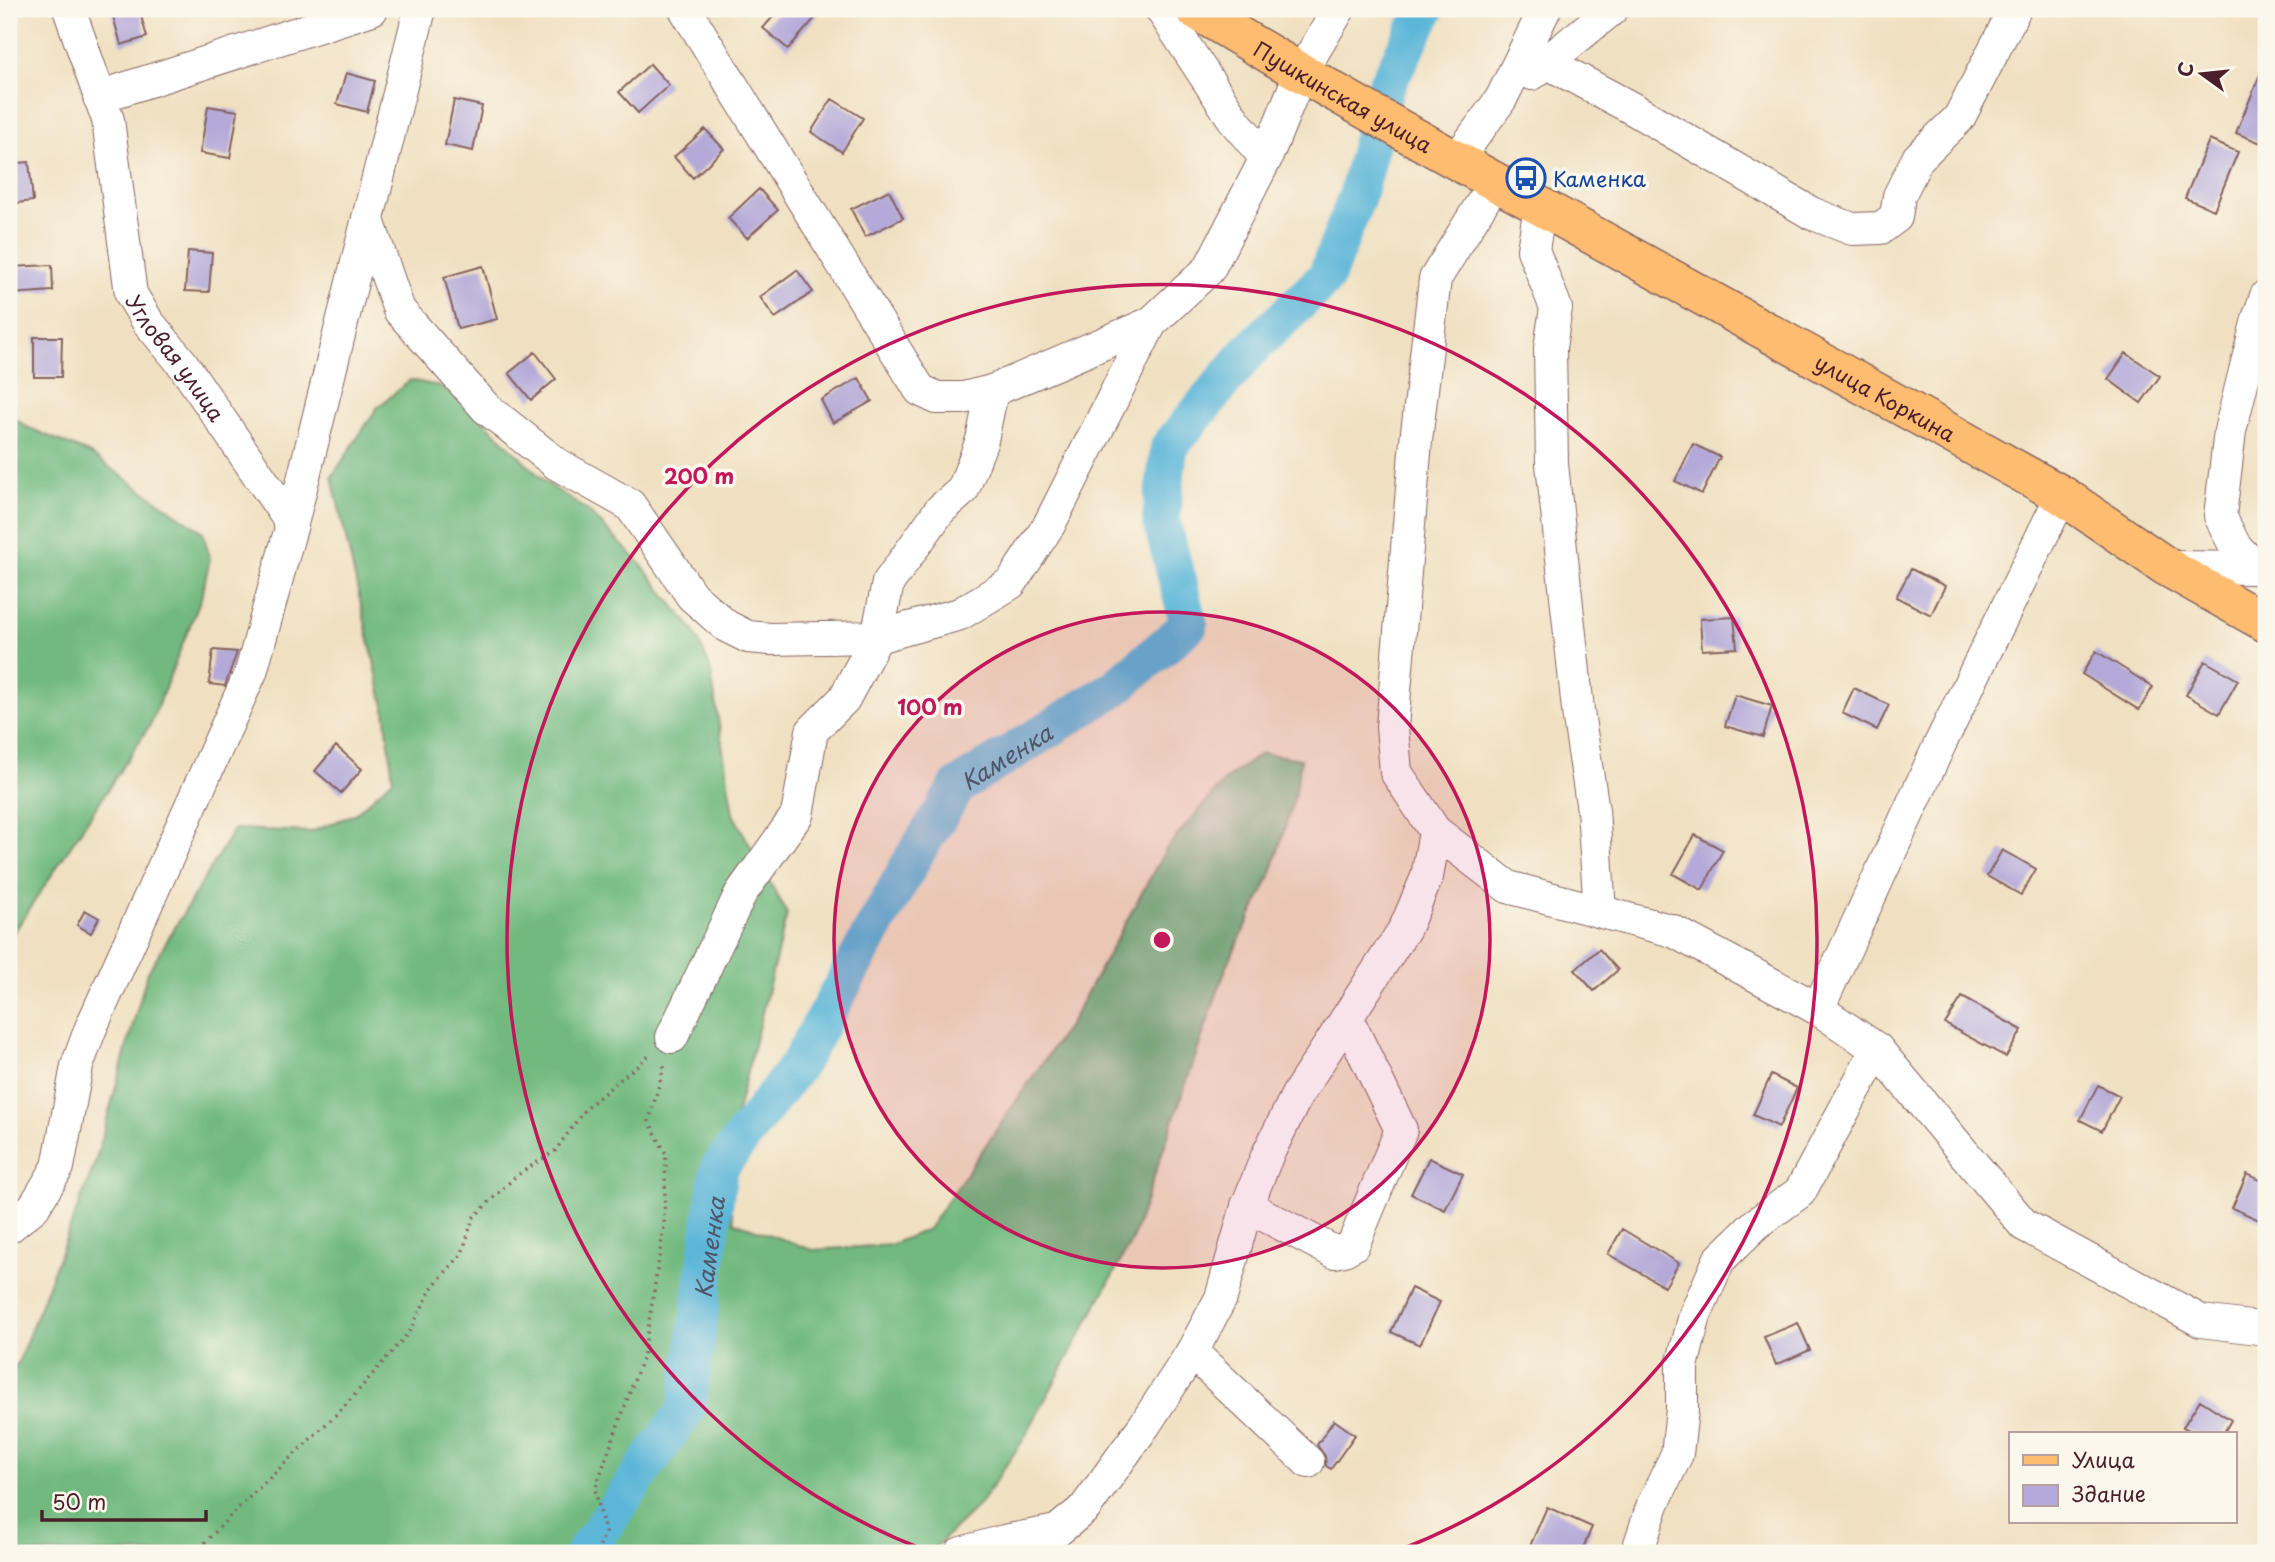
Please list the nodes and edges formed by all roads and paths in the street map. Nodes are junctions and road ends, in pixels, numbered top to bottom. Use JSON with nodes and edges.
{"nodes":[{"id":1,"x":69,"y":9,"type":"edge"},
{"id":2,"x":372,"y":9,"type":"edge"},
{"id":3,"x":420,"y":9,"type":"edge"},
{"id":4,"x":685,"y":9,"type":"edge"},
{"id":5,"x":1161,"y":9,"type":"edge"},
{"id":6,"x":1194,"y":9,"type":"edge"},
{"id":7,"x":1339,"y":9,"type":"edge"},
{"id":8,"x":1545,"y":9,"type":"edge"},
{"id":9,"x":1612,"y":9,"type":"edge"},
{"id":10,"x":2015,"y":9,"type":"edge"},
{"id":11,"x":1546,"y":62,"type":"junction"},
{"id":12,"x":1300,"y":74,"type":"junction"},
{"id":13,"x":99,"y":97,"type":"junction"},
{"id":14,"x":1501,"y":99,"type":"junction"},
{"id":15,"x":1266,"y":158,"type":"junction"},
{"id":16,"x":1455,"y":162,"type":"junction"},
{"id":17,"x":1495,"y":182,"type":"junction"},
{"id":18,"x":1540,"y":206,"type":"junction"},
{"id":19,"x":368,"y":219,"type":"junction"},
{"id":20,"x":2266,"y":296,"type":"edge"},
{"id":21,"x":1151,"y":323,"type":"junction"},
{"id":22,"x":992,"y":391,"type":"junction"},
{"id":23,"x":2062,"y":495,"type":"junction"},
{"id":24,"x":292,"y":524,"type":"junction"},
{"id":25,"x":2166,"y":567,"type":"junction"},
{"id":26,"x":2261,"y":570,"type":"edge"},
{"id":27,"x":2266,"y":624,"type":"edge"},
{"id":28,"x":877,"y":638,"type":"junction"},
{"id":29,"x":1435,"y":831,"type":"junction"},
{"id":30,"x":1600,"y":911,"type":"junction"},
{"id":31,"x":1818,"y":1009,"type":"junction"},
{"id":32,"x":1347,"y":1018,"type":"junction"},
{"id":33,"x":671,"y":1037,"type":"junction"},
{"id":34,"x":1877,"y":1049,"type":"junction"},
{"id":35,"x":1247,"y":1206,"type":"junction"},
{"id":36,"x":9,"y":1227,"type":"edge"},
{"id":37,"x":2266,"y":1329,"type":"edge"},
{"id":38,"x":1192,"y":1352,"type":"junction"},
{"id":39,"x":1308,"y":1462,"type":"dead end"},
{"id":40,"x":195,"y":1553,"type":"edge"},
{"id":41,"x":597,"y":1553,"type":"edge"},
{"id":42,"x":961,"y":1553,"type":"edge"},
{"id":43,"x":1637,"y":1553,"type":"edge"}],
"edges":[{"from":1,"to":13,"type":"street","name":"Угловая улица"},
{"from":2,"to":13,"type":"street"},
{"from":3,"to":19,"type":"street"},
{"from":4,"to":22,"type":"street"},
{"from":5,"to":15,"type":"street"},
{"from":6,"to":12,"type":"main road","name":"Пушкинская улица"},
{"from":7,"to":12,"type":"street"},
{"from":8,"to":14,"type":"street"},
{"from":9,"to":11,"type":"street"},
{"from":10,"to":11,"type":"street"},
{"from":11,"to":14,"type":"street"},
{"from":12,"to":15,"type":"street"},
{"from":12,"to":16,"type":"main road","name":"Пушкинская улица"},
{"from":13,"to":24,"type":"street","name":"Угловая улица"},
{"from":14,"to":16,"type":"street"},
{"from":15,"to":21,"type":"street"},
{"from":16,"to":17,"type":"main road","name":"Пушкинская улица"},
{"from":17,"to":18,"type":"main road","name":"улица Коркина"},
{"from":17,"to":29,"type":"street"},
{"from":18,"to":23,"type":"main road","name":"улица Коркина"},
{"from":18,"to":30,"type":"street"},
{"from":19,"to":24,"type":"street"},
{"from":19,"to":28,"type":"street"},
{"from":20,"to":26,"type":"street"},
{"from":21,"to":22,"type":"street"},
{"from":21,"to":28,"type":"street"},
{"from":22,"to":28,"type":"street"},
{"from":23,"to":25,"type":"main road","name":"улица Коркина"},
{"from":23,"to":31,"type":"street"},
{"from":24,"to":36,"type":"street"},
{"from":25,"to":26,"type":"street"},
{"from":25,"to":27,"type":"main road","name":"улица Коркина"},
{"from":28,"to":33,"type":"street"},
{"from":29,"to":30,"type":"street"},
{"from":29,"to":32,"type":"street"},
{"from":30,"to":31,"type":"street"},
{"from":31,"to":34,"type":"street"},
{"from":32,"to":35,"type":"street"},
{"from":32,"to":35,"type":"street"},
{"from":33,"to":40,"type":"path"},
{"from":33,"to":41,"type":"path"},
{"from":34,"to":37,"type":"street"},
{"from":34,"to":43,"type":"street"},
{"from":35,"to":38,"type":"street"},
{"from":38,"to":39,"type":"street"},
{"from":38,"to":42,"type":"street"}]}
